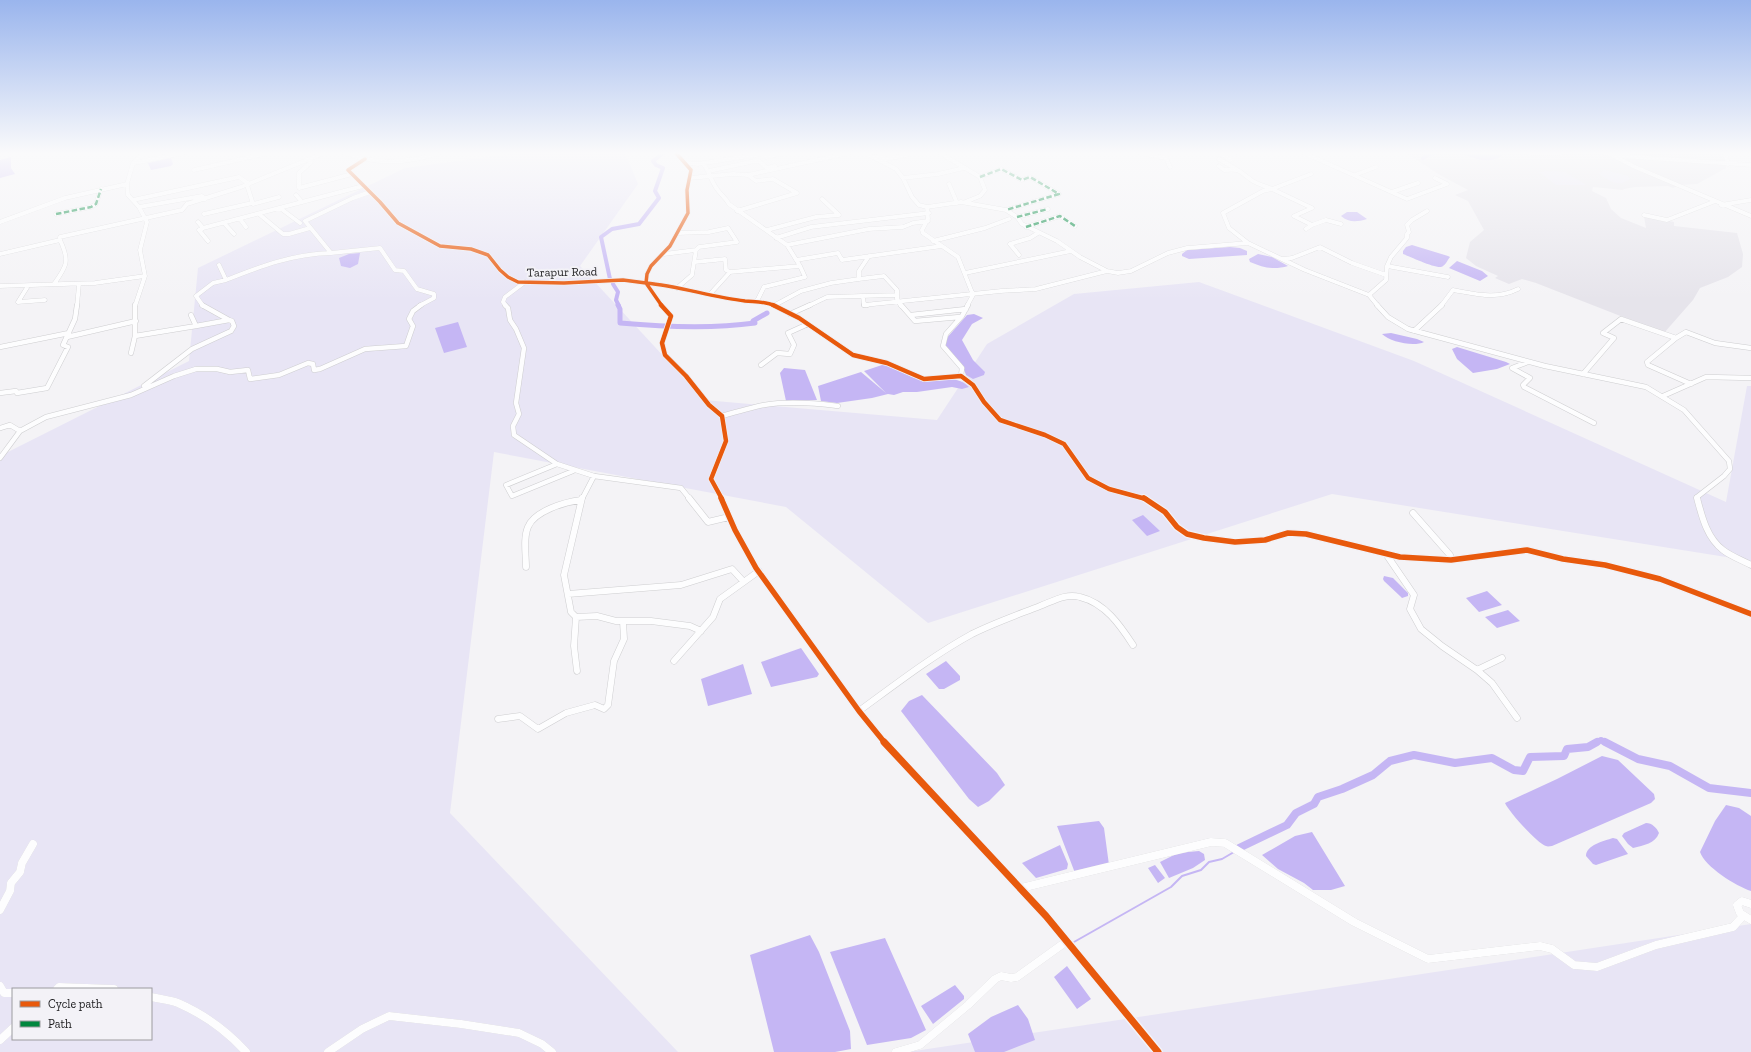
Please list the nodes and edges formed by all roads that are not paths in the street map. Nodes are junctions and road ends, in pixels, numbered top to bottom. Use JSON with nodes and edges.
{"nodes":[{"id":1,"x":54,"y":202,"type":"edge"},
{"id":2,"x":97,"y":202,"type":"edge"},
{"id":3,"x":135,"y":202,"type":"edge"},
{"id":4,"x":167,"y":202,"type":"edge"},
{"id":5,"x":194,"y":202,"type":"edge"},
{"id":6,"x":262,"y":202,"type":"edge"},
{"id":7,"x":302,"y":202,"type":"edge"},
{"id":8,"x":344,"y":202,"type":"edge"},
{"id":9,"x":379,"y":202,"type":"edge"},
{"id":10,"x":688,"y":202,"type":"edge"},
{"id":11,"x":728,"y":202,"type":"edge"},
{"id":12,"x":767,"y":202,"type":"edge"},
{"id":13,"x":825,"y":202,"type":"edge"},
{"id":14,"x":916,"y":202,"type":"edge"},
{"id":15,"x":965,"y":202,"type":"joint"},
{"id":16,"x":1032,"y":202,"type":"edge"},
{"id":17,"x":1243,"y":202,"type":"edge"},
{"id":18,"x":1300,"y":202,"type":"edge"},
{"id":19,"x":1712,"y":202,"type":"joint"},
{"id":20,"x":1741,"y":202,"type":"edge"},
{"id":21,"x":252,"y":203,"type":"joint"},
{"id":22,"x":957,"y":203,"type":"joint"},
{"id":23,"x":1721,"y":206,"type":"junction"},
{"id":24,"x":139,"y":207,"type":"junction"},
{"id":25,"x":926,"y":207,"type":"junction"},
{"id":26,"x":280,"y":208,"type":"junction"},
{"id":27,"x":1048,"y":209,"type":"dead end"},
{"id":28,"x":1006,"y":210,"type":"junction"},
{"id":29,"x":737,"y":211,"type":"junction"},
{"id":30,"x":1427,"y":211,"type":"dead end"},
{"id":31,"x":929,"y":213,"type":"junction"},
{"id":32,"x":56,"y":214,"type":"dead end"},
{"id":33,"x":204,"y":214,"type":"dead end"},
{"id":34,"x":259,"y":214,"type":"junction"},
{"id":35,"x":1644,"y":215,"type":"dead end"},
{"id":36,"x":1751,"y":216,"type":"edge"},
{"id":37,"x":1017,"y":218,"type":"junction"},
{"id":38,"x":146,"y":219,"type":"junction"},
{"id":39,"x":240,"y":219,"type":"junction"},
{"id":40,"x":1008,"y":219,"type":"dead end"},
{"id":41,"x":928,"y":221,"type":"junction"},
{"id":42,"x":0,"y":222,"type":"edge"},
{"id":43,"x":198,"y":222,"type":"dead end"},
{"id":44,"x":224,"y":223,"type":"junction"},
{"id":45,"x":300,"y":223,"type":"dead end"},
{"id":46,"x":1341,"y":224,"type":"dead end"},
{"id":47,"x":1312,"y":225,"type":"junction"},
{"id":48,"x":246,"y":226,"type":"dead end"},
{"id":49,"x":1075,"y":226,"type":"dead end"},
{"id":50,"x":1026,"y":227,"type":"junction"},
{"id":51,"x":202,"y":228,"type":"junction"},
{"id":52,"x":310,"y":228,"type":"junction"},
{"id":53,"x":767,"y":230,"type":"junction"},
{"id":54,"x":1306,"y":230,"type":"dead end"},
{"id":55,"x":678,"y":233,"type":"junction"},
{"id":56,"x":1038,"y":233,"type":"junction"},
{"id":57,"x":234,"y":234,"type":"dead end"},
{"id":58,"x":776,"y":238,"type":"junction"},
{"id":59,"x":60,"y":240,"type":"junction"},
{"id":60,"x":208,"y":241,"type":"dead end"},
{"id":61,"x":933,"y":241,"type":"junction"},
{"id":62,"x":1248,"y":243,"type":"junction"},
{"id":63,"x":787,"y":245,"type":"junction"},
{"id":64,"x":942,"y":246,"type":"junction"},
{"id":65,"x":696,"y":250,"type":"junction"},
{"id":66,"x":1071,"y":251,"type":"junction"},
{"id":67,"x":331,"y":253,"type":"junction"},
{"id":68,"x":0,"y":254,"type":"edge"},
{"id":69,"x":664,"y":254,"type":"junction"},
{"id":70,"x":1019,"y":255,"type":"dead end"},
{"id":71,"x":869,"y":256,"type":"junction"},
{"id":72,"x":1282,"y":259,"type":"junction"},
{"id":73,"x":796,"y":260,"type":"junction"},
{"id":74,"x":694,"y":262,"type":"junction"},
{"id":75,"x":219,"y":265,"type":"dead end"},
{"id":76,"x":800,"y":266,"type":"junction"},
{"id":77,"x":1387,"y":266,"type":"junction"},
{"id":78,"x":1107,"y":271,"type":"junction"},
{"id":79,"x":730,"y":272,"type":"junction"},
{"id":80,"x":965,"y":273,"type":"junction"},
{"id":81,"x":1386,"y":275,"type":"junction"},
{"id":82,"x":145,"y":276,"type":"junction"},
{"id":83,"x":1448,"y":277,"type":"dead end"},
{"id":84,"x":859,"y":279,"type":"junction"},
{"id":85,"x":226,"y":280,"type":"junction"},
{"id":86,"x":525,"y":282,"type":"junction"},
{"id":87,"x":54,"y":284,"type":"junction"},
{"id":88,"x":79,"y":284,"type":"junction"},
{"id":89,"x":646,"y":284,"type":"junction"},
{"id":90,"x":0,"y":286,"type":"edge"},
{"id":91,"x":28,"y":286,"type":"junction"},
{"id":92,"x":677,"y":288,"type":"junction"},
{"id":93,"x":1518,"y":289,"type":"dead end"},
{"id":94,"x":711,"y":293,"type":"junction"},
{"id":95,"x":896,"y":295,"type":"junction"},
{"id":96,"x":973,"y":295,"type":"junction"},
{"id":97,"x":1369,"y":295,"type":"junction"},
{"id":98,"x":863,"y":297,"type":"junction"},
{"id":99,"x":45,"y":300,"type":"dead end"},
{"id":100,"x":757,"y":301,"type":"junction"},
{"id":101,"x":897,"y":301,"type":"junction"},
{"id":102,"x":775,"y":305,"type":"junction"},
{"id":103,"x":966,"y":309,"type":"junction"},
{"id":104,"x":790,"y":314,"type":"junction"},
{"id":105,"x":191,"y":315,"type":"dead end"},
{"id":106,"x":910,"y":315,"type":"junction"},
{"id":107,"x":960,"y":318,"type":"junction"},
{"id":108,"x":229,"y":320,"type":"junction"},
{"id":109,"x":136,"y":321,"type":"junction"},
{"id":110,"x":808,"y":324,"type":"junction"},
{"id":111,"x":196,"y":326,"type":"junction"},
{"id":112,"x":1414,"y":331,"type":"junction"},
{"id":113,"x":68,"y":335,"type":"junction"},
{"id":114,"x":135,"y":336,"type":"junction"},
{"id":115,"x":1676,"y":338,"type":"junction"},
{"id":116,"x":0,"y":347,"type":"edge"},
{"id":117,"x":1751,"y":348,"type":"edge"},
{"id":118,"x":131,"y":353,"type":"dead end"},
{"id":119,"x":1528,"y":361,"type":"junction"},
{"id":120,"x":761,"y":365,"type":"dead end"},
{"id":121,"x":1583,"y":374,"type":"junction"},
{"id":122,"x":961,"y":376,"type":"junction"},
{"id":123,"x":1751,"y":378,"type":"edge"},
{"id":124,"x":1691,"y":384,"type":"junction"},
{"id":125,"x":0,"y":393,"type":"edge"},
{"id":126,"x":131,"y":395,"type":"junction"},
{"id":127,"x":1663,"y":396,"type":"junction"},
{"id":128,"x":838,"y":406,"type":"dead end"},
{"id":129,"x":722,"y":416,"type":"junction"},
{"id":130,"x":1594,"y":423,"type":"dead end"},
{"id":131,"x":0,"y":428,"type":"edge"},
{"id":132,"x":20,"y":431,"type":"junction"},
{"id":133,"x":0,"y":458,"type":"edge"},
{"id":134,"x":557,"y":464,"type":"junction"},
{"id":135,"x":573,"y":470,"type":"junction"},
{"id":136,"x":594,"y":476,"type":"junction"},
{"id":137,"x":580,"y":500,"type":"junction"},
{"id":138,"x":1414,"y":513,"type":"dead end"},
{"id":139,"x":729,"y":517,"type":"junction"},
{"id":140,"x":1386,"y":554,"type":"junction"},
{"id":141,"x":1451,"y":560,"type":"junction"},
{"id":142,"x":1751,"y":565,"type":"edge"},
{"id":143,"x":526,"y":567,"type":"dead end"},
{"id":144,"x":759,"y":571,"type":"junction"},
{"id":145,"x":743,"y":581,"type":"junction"},
{"id":146,"x":568,"y":594,"type":"junction"},
{"id":147,"x":1751,"y":614,"type":"edge"},
{"id":148,"x":576,"y":617,"type":"junction"},
{"id":149,"x":623,"y":621,"type":"junction"},
{"id":150,"x":701,"y":631,"type":"junction"},
{"id":151,"x":1133,"y":645,"type":"dead end"},
{"id":152,"x":1502,"y":658,"type":"dead end"},
{"id":153,"x":674,"y":661,"type":"dead end"},
{"id":154,"x":1477,"y":670,"type":"junction"},
{"id":155,"x":577,"y":671,"type":"dead end"},
{"id":156,"x":859,"y":711,"type":"junction"},
{"id":157,"x":1517,"y":718,"type":"dead end"},
{"id":158,"x":498,"y":719,"type":"dead end"},
{"id":159,"x":33,"y":844,"type":"dead end"},
{"id":160,"x":1021,"y":888,"type":"junction"},
{"id":161,"x":1751,"y":904,"type":"edge"},
{"id":162,"x":0,"y":910,"type":"edge"},
{"id":163,"x":1743,"y":916,"type":"junction"},
{"id":164,"x":1751,"y":920,"type":"edge"},
{"id":165,"x":1067,"y":941,"type":"junction"},
{"id":166,"x":0,"y":986,"type":"edge"},
{"id":167,"x":58,"y":988,"type":"edge"},
{"id":168,"x":86,"y":988,"type":"edge"},
{"id":169,"x":12,"y":993,"type":"edge"},
{"id":170,"x":152,"y":996,"type":"edge"},
{"id":171,"x":12,"y":1029,"type":"edge"},
{"id":172,"x":0,"y":1040,"type":"edge"},
{"id":173,"x":246,"y":1052,"type":"edge"},
{"id":174,"x":328,"y":1052,"type":"edge"},
{"id":175,"x":552,"y":1052,"type":"edge"},
{"id":176,"x":896,"y":1052,"type":"edge"},
{"id":177,"x":1158,"y":1052,"type":"edge"}],
"edges":[{"from":1,"to":42,"type":"street"},
{"from":2,"to":32,"type":"street"},
{"from":3,"to":24,"type":"street"},
{"from":4,"to":24,"type":"street"},
{"from":5,"to":38,"type":"street"},
{"from":6,"to":21,"type":"street"},
{"from":7,"to":26,"type":"street"},
{"from":8,"to":52,"type":"street"},
{"from":9,"to":86,"type":"street","name":"Tarapur Road"},
{"from":10,"to":55,"type":"street"},
{"from":11,"to":29,"type":"street"},
{"from":12,"to":29,"type":"street"},
{"from":13,"to":53,"type":"street"},
{"from":14,"to":25,"type":"street"},
{"from":15,"to":22,"type":"street"},
{"from":15,"to":28,"type":"street"},
{"from":16,"to":28,"type":"street"},
{"from":17,"to":62,"type":"street"},
{"from":18,"to":47,"type":"street"},
{"from":19,"to":23,"type":"street"},
{"from":19,"to":35,"type":"street"},
{"from":20,"to":23,"type":"street"},
{"from":21,"to":33,"type":"street"},
{"from":22,"to":25,"type":"street"},
{"from":23,"to":36,"type":"street"},
{"from":24,"to":38,"type":"street"},
{"from":25,"to":31,"type":"street"},
{"from":26,"to":34,"type":"street"},
{"from":26,"to":45,"type":"street"},
{"from":27,"to":37,"type":"street"},
{"from":28,"to":37,"type":"street"},
{"from":29,"to":53,"type":"street"},
{"from":30,"to":77,"type":"street"},
{"from":31,"to":41,"type":"street"},
{"from":31,"to":58,"type":"street"},
{"from":34,"to":39,"type":"street"},
{"from":34,"to":52,"type":"street"},
{"from":37,"to":50,"type":"street"},
{"from":38,"to":59,"type":"street"},
{"from":38,"to":82,"type":"street"},
{"from":39,"to":44,"type":"street"},
{"from":39,"to":48,"type":"street"},
{"from":40,"to":61,"type":"street"},
{"from":41,"to":61,"type":"street"},
{"from":41,"to":63,"type":"street"},
{"from":43,"to":51,"type":"street"},
{"from":44,"to":51,"type":"street"},
{"from":44,"to":57,"type":"street"},
{"from":46,"to":47,"type":"street"},
{"from":47,"to":54,"type":"street"},
{"from":49,"to":50,"type":"street"},
{"from":50,"to":56,"type":"street"},
{"from":51,"to":60,"type":"street"},
{"from":52,"to":67,"type":"street"},
{"from":53,"to":58,"type":"street"},
{"from":55,"to":65,"type":"street"},
{"from":55,"to":69,"type":"street"},
{"from":56,"to":66,"type":"street"},
{"from":56,"to":70,"type":"street"},
{"from":58,"to":63,"type":"street"},
{"from":59,"to":68,"type":"street"},
{"from":59,"to":87,"type":"street"},
{"from":61,"to":64,"type":"street"},
{"from":62,"to":72,"type":"street"},
{"from":62,"to":78,"type":"street"},
{"from":63,"to":73,"type":"street"},
{"from":64,"to":71,"type":"street"},
{"from":64,"to":80,"type":"street"},
{"from":65,"to":69,"type":"street"},
{"from":65,"to":74,"type":"street"},
{"from":66,"to":78,"type":"street"},
{"from":66,"to":80,"type":"street"},
{"from":67,"to":85,"type":"street"},
{"from":67,"to":126,"type":"street"},
{"from":69,"to":89,"type":"street"},
{"from":71,"to":73,"type":"street"},
{"from":71,"to":84,"type":"street"},
{"from":72,"to":81,"type":"street"},
{"from":72,"to":97,"type":"street"},
{"from":73,"to":76,"type":"street"},
{"from":74,"to":79,"type":"street"},
{"from":74,"to":92,"type":"street"},
{"from":75,"to":85,"type":"street"},
{"from":76,"to":79,"type":"street"},
{"from":76,"to":100,"type":"street"},
{"from":77,"to":81,"type":"street"},
{"from":77,"to":83,"type":"street"},
{"from":78,"to":96,"type":"street"},
{"from":79,"to":94,"type":"street"},
{"from":80,"to":96,"type":"street"},
{"from":81,"to":97,"type":"street"},
{"from":82,"to":88,"type":"street"},
{"from":82,"to":109,"type":"street"},
{"from":84,"to":95,"type":"street"},
{"from":84,"to":102,"type":"street"},
{"from":85,"to":108,"type":"street"},
{"from":86,"to":89,"type":"street","name":"Tarapur Road"},
{"from":86,"to":134,"type":"street"},
{"from":87,"to":88,"type":"street"},
{"from":87,"to":91,"type":"street"},
{"from":88,"to":113,"type":"street"},
{"from":89,"to":92,"type":"street","name":"Tarapur Road"},
{"from":89,"to":129,"type":"street"},
{"from":90,"to":91,"type":"street"},
{"from":91,"to":99,"type":"street"},
{"from":92,"to":94,"type":"street","name":"Tarapur Road"},
{"from":93,"to":112,"type":"street"},
{"from":94,"to":100,"type":"street","name":"Tarapur Road"},
{"from":95,"to":98,"type":"street"},
{"from":95,"to":101,"type":"street"},
{"from":96,"to":101,"type":"street"},
{"from":96,"to":103,"type":"street"},
{"from":97,"to":112,"type":"street"},
{"from":98,"to":101,"type":"street"},
{"from":98,"to":104,"type":"street"},
{"from":100,"to":102,"type":"street","name":"Tarapur Road"},
{"from":101,"to":106,"type":"street"},
{"from":102,"to":104,"type":"street","name":"Tarapur Road"},
{"from":103,"to":106,"type":"street"},
{"from":103,"to":107,"type":"street"},
{"from":104,"to":110,"type":"street","name":"Tarapur Road"},
{"from":105,"to":111,"type":"street"},
{"from":106,"to":107,"type":"street"},
{"from":107,"to":122,"type":"street"},
{"from":108,"to":111,"type":"street"},
{"from":108,"to":126,"type":"street"},
{"from":109,"to":113,"type":"street"},
{"from":109,"to":114,"type":"street"},
{"from":110,"to":120,"type":"street"},
{"from":110,"to":122,"type":"street","name":"Tarapur Road"},
{"from":111,"to":114,"type":"street"},
{"from":112,"to":119,"type":"street"},
{"from":113,"to":116,"type":"street"},
{"from":113,"to":125,"type":"street"},
{"from":114,"to":118,"type":"street"},
{"from":115,"to":117,"type":"street"},
{"from":115,"to":121,"type":"street"},
{"from":115,"to":124,"type":"street"},
{"from":119,"to":121,"type":"street"},
{"from":119,"to":130,"type":"street"},
{"from":121,"to":127,"type":"street"},
{"from":122,"to":140,"type":"street"},
{"from":123,"to":124,"type":"street"},
{"from":124,"to":127,"type":"street"},
{"from":126,"to":132,"type":"street"},
{"from":127,"to":142,"type":"street"},
{"from":128,"to":129,"type":"street"},
{"from":129,"to":139,"type":"street"},
{"from":131,"to":132,"type":"street"},
{"from":132,"to":133,"type":"street"},
{"from":134,"to":135,"type":"street"},
{"from":134,"to":135,"type":"street"},
{"from":135,"to":136,"type":"street"},
{"from":136,"to":137,"type":"street"},
{"from":136,"to":139,"type":"street"},
{"from":137,"to":143,"type":"street"},
{"from":137,"to":146,"type":"street"},
{"from":138,"to":141,"type":"street"},
{"from":139,"to":144,"type":"street"},
{"from":140,"to":141,"type":"street"},
{"from":140,"to":154,"type":"street"},
{"from":141,"to":147,"type":"street"},
{"from":144,"to":145,"type":"street"},
{"from":144,"to":156,"type":"street"},
{"from":145,"to":146,"type":"street"},
{"from":145,"to":150,"type":"street"},
{"from":146,"to":148,"type":"street"},
{"from":148,"to":149,"type":"street"},
{"from":148,"to":155,"type":"street"},
{"from":149,"to":150,"type":"street"},
{"from":149,"to":158,"type":"street"},
{"from":150,"to":153,"type":"street"},
{"from":151,"to":156,"type":"street"},
{"from":152,"to":154,"type":"street"},
{"from":154,"to":157,"type":"street"},
{"from":156,"to":160,"type":"street"},
{"from":159,"to":162,"type":"street"},
{"from":160,"to":163,"type":"street"},
{"from":160,"to":165,"type":"street"},
{"from":161,"to":163,"type":"street"},
{"from":163,"to":164,"type":"street"},
{"from":165,"to":176,"type":"street"},
{"from":165,"to":177,"type":"street"},
{"from":166,"to":169,"type":"street"},
{"from":167,"to":168,"type":"street"},
{"from":170,"to":173,"type":"street"},
{"from":171,"to":172,"type":"street"},
{"from":174,"to":175,"type":"street"}]}
